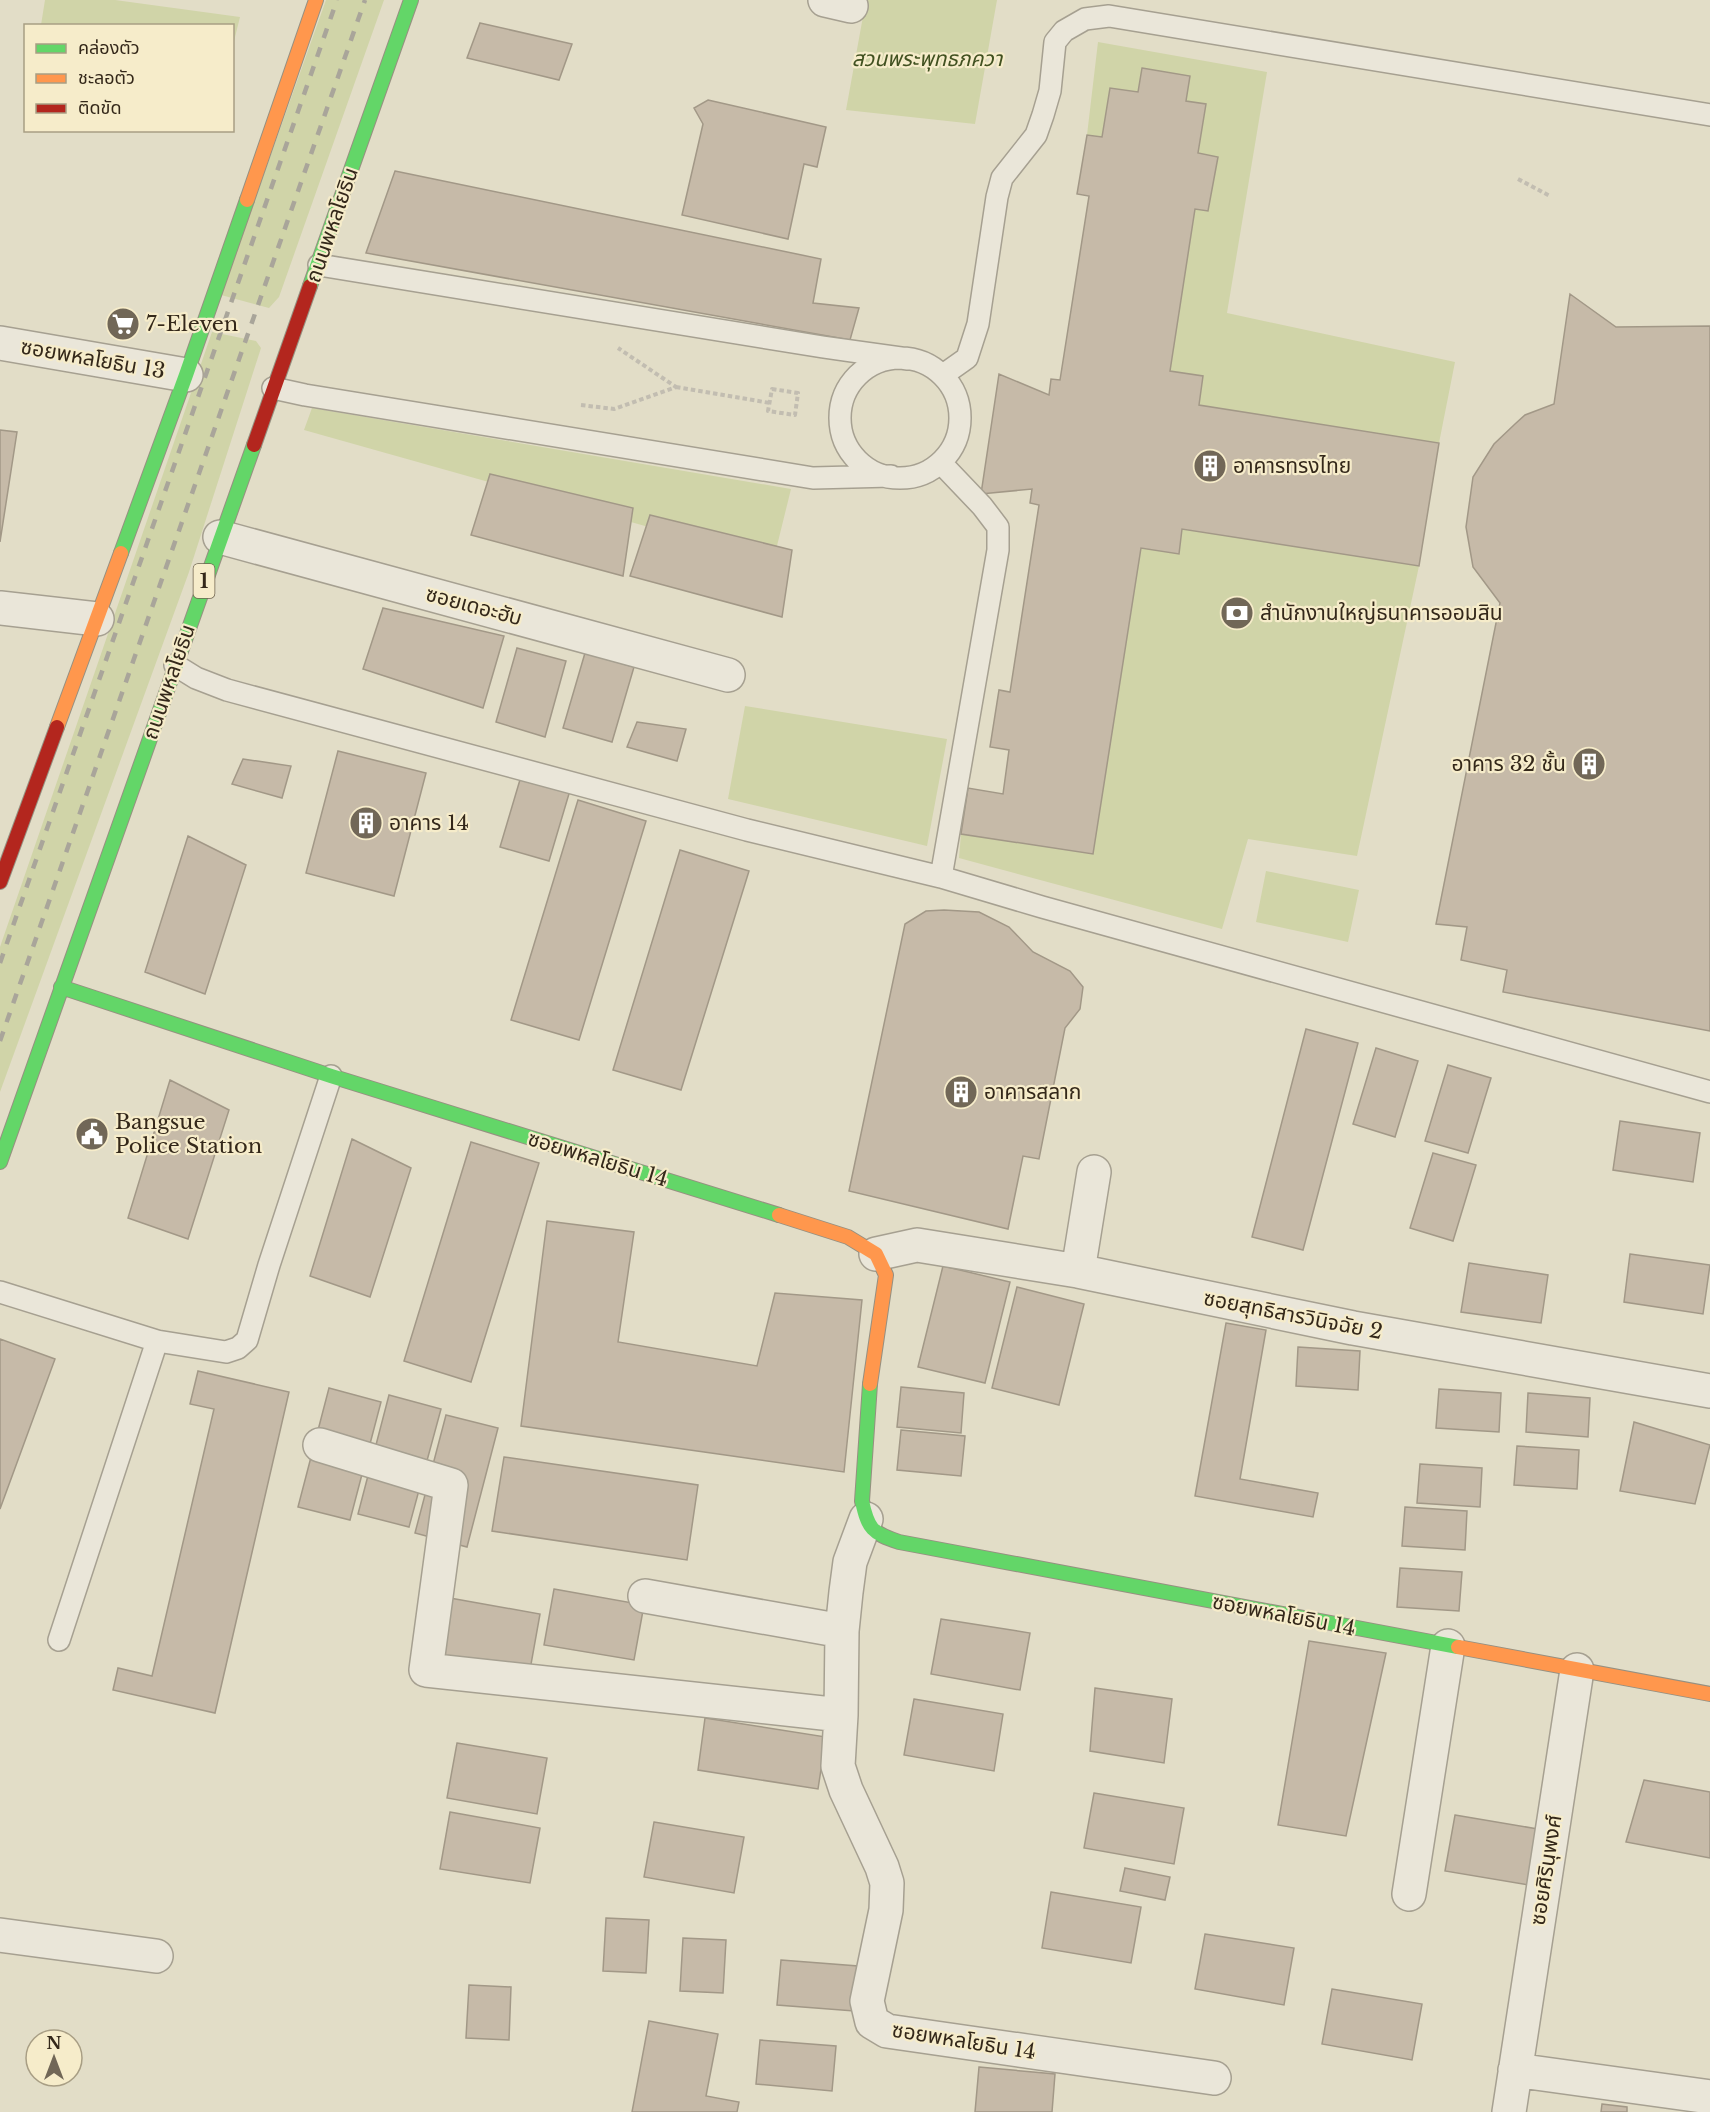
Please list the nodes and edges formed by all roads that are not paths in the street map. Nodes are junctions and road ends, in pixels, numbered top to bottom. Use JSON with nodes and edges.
{"nodes":[{"id":1,"x":314,"y":0,"type":"edge"},
{"id":2,"x":411,"y":0,"type":"edge"},
{"id":3,"x":1710,"y":115,"type":"edge"},
{"id":4,"x":319,"y":265,"type":"junction"},
{"id":5,"x":0,"y":343,"type":"edge"},
{"id":6,"x":908,"y":358,"type":"junction"},
{"id":7,"x":186,"y":375,"type":"junction"},
{"id":8,"x":942,"y":375,"type":"junction"},
{"id":9,"x":273,"y":388,"type":"junction"},
{"id":10,"x":940,"y":463,"type":"junction"},
{"id":11,"x":891,"y":476,"type":"junction"},
{"id":12,"x":220,"y":537,"type":"junction"},
{"id":13,"x":0,"y":608,"type":"edge"},
{"id":14,"x":97,"y":619,"type":"junction"},
{"id":15,"x":175,"y":665,"type":"junction"},
{"id":16,"x":728,"y":675,"type":"dead end"},
{"id":17,"x":941,"y":877,"type":"junction"},
{"id":18,"x":0,"y":882,"type":"edge"},
{"id":19,"x":61,"y":987,"type":"junction"},
{"id":20,"x":331,"y":1076,"type":"junction"},
{"id":21,"x":1710,"y":1092,"type":"edge"},
{"id":22,"x":0,"y":1162,"type":"edge"},
{"id":23,"x":1095,"y":1172,"type":"dead end"},
{"id":24,"x":876,"y":1254,"type":"junction"},
{"id":25,"x":1078,"y":1271,"type":"junction"},
{"id":26,"x":0,"y":1292,"type":"edge"},
{"id":27,"x":157,"y":1341,"type":"junction"},
{"id":28,"x":1710,"y":1391,"type":"edge"},
{"id":29,"x":320,"y":1445,"type":"dead end"},
{"id":30,"x":866,"y":1519,"type":"junction"},
{"id":31,"x":645,"y":1596,"type":"dead end"},
{"id":32,"x":842,"y":1631,"type":"junction"},
{"id":33,"x":59,"y":1640,"type":"dead end"},
{"id":34,"x":1448,"y":1646,"type":"junction"},
{"id":35,"x":1577,"y":1670,"type":"junction"},
{"id":36,"x":1710,"y":1694,"type":"edge"},
{"id":37,"x":841,"y":1715,"type":"junction"},
{"id":38,"x":1409,"y":1894,"type":"dead end"},
{"id":39,"x":0,"y":1935,"type":"edge"},
{"id":40,"x":156,"y":1956,"type":"dead end"},
{"id":41,"x":1515,"y":2070,"type":"junction"},
{"id":42,"x":1214,"y":2078,"type":"dead end"},
{"id":43,"x":1710,"y":2097,"type":"edge"},
{"id":44,"x":1509,"y":2112,"type":"edge"}],
"edges":[{"from":1,"to":7,"type":"main road"},
{"from":2,"to":4,"type":"main road","name":"ถนนพหลโยธิน","number":"1"},
{"from":3,"to":8,"type":"lane"},
{"from":4,"to":6,"type":"lane"},
{"from":4,"to":9,"type":"main road","name":"ถนนพหลโยธิน","number":"1"},
{"from":5,"to":7,"type":"street","name":"ซอยพหลโยธิน 13"},
{"from":6,"to":8,"type":"lane"},
{"from":6,"to":11,"type":"lane"},
{"from":7,"to":14,"type":"main road"},
{"from":8,"to":10,"type":"lane"},
{"from":9,"to":11,"type":"lane"},
{"from":9,"to":12,"type":"main road","name":"ถนนพหลโยธิน","number":"1"},
{"from":10,"to":11,"type":"lane"},
{"from":10,"to":17,"type":"lane"},
{"from":12,"to":15,"type":"main road","name":"ถนนพหลโยธิน","number":"1"},
{"from":12,"to":16,"type":"street","name":"ซอยเดอะฮับ"},
{"from":13,"to":14,"type":"street"},
{"from":14,"to":18,"type":"main road"},
{"from":15,"to":17,"type":"lane"},
{"from":15,"to":19,"type":"main road","name":"ถนนพหลโยธิน","number":"1"},
{"from":17,"to":21,"type":"lane"},
{"from":19,"to":20,"type":"main road","name":"ซอยพหลโยธิน 14"},
{"from":19,"to":22,"type":"main road","name":"ถนนพหลโยธิน","number":"1"},
{"from":20,"to":24,"type":"main road","name":"ซอยพหลโยธิน 14"},
{"from":20,"to":27,"type":"lane"},
{"from":23,"to":25,"type":"street"},
{"from":24,"to":25,"type":"street","name":"ซอยสุทธิสารวินิจฉัย 2"},
{"from":24,"to":30,"type":"main road","name":"ซอยพหลโยธิน 14"},
{"from":25,"to":28,"type":"street","name":"ซอยสุทธิสารวินิจฉัย 2"},
{"from":26,"to":27,"type":"lane"},
{"from":27,"to":33,"type":"lane"},
{"from":29,"to":37,"type":"street"},
{"from":30,"to":32,"type":"street","name":"ซอยพหลโยธิน 14"},
{"from":30,"to":34,"type":"main road","name":"ซอยพหลโยธิน 14"},
{"from":31,"to":32,"type":"street"},
{"from":32,"to":37,"type":"street","name":"ซอยพหลโยธิน 14"},
{"from":34,"to":35,"type":"main road","name":"ซอยพหลโยธิน 14"},
{"from":34,"to":38,"type":"street"},
{"from":35,"to":36,"type":"main road","name":"ซอยพหลโยธิน 14"},
{"from":35,"to":41,"type":"street","name":"ซอยศิรินุพงศ์"},
{"from":37,"to":42,"type":"street","name":"ซอยพหลโยธิน 14"},
{"from":39,"to":40,"type":"street"},
{"from":41,"to":43,"type":"street"},
{"from":41,"to":44,"type":"street","name":"ซอยศิรินุพงศ์"}]}
